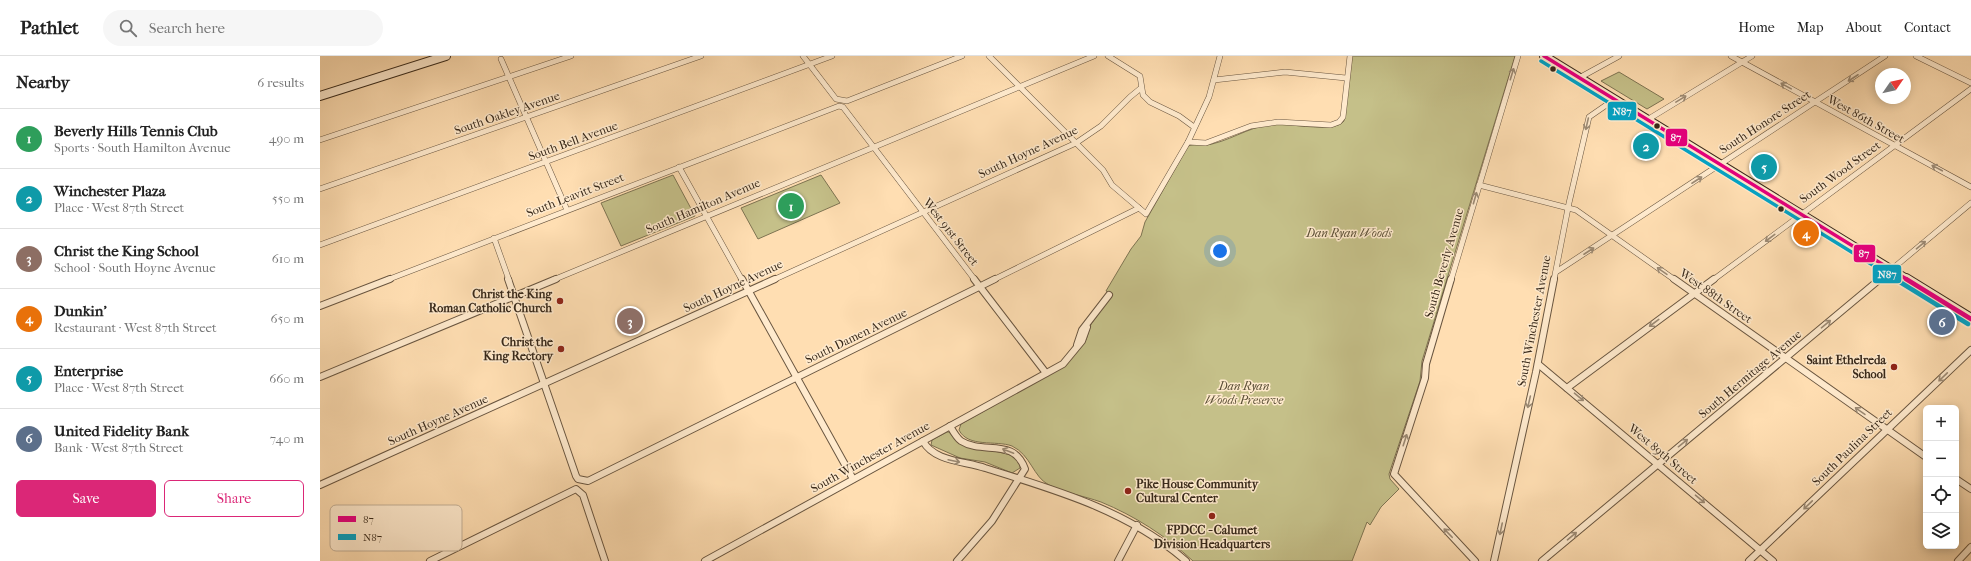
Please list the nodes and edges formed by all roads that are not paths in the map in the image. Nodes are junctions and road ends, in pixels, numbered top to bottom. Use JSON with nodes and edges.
{"nodes":[{"id":1,"x":429,"y":56,"type":"edge"},
{"id":2,"x":446,"y":56,"type":"edge"},
{"id":3,"x":571,"y":56,"type":"edge"},
{"id":4,"x":701,"y":56,"type":"edge"},
{"id":5,"x":803,"y":56,"type":"edge"},
{"id":6,"x":832,"y":56,"type":"edge"},
{"id":7,"x":962,"y":56,"type":"edge"},
{"id":8,"x":989,"y":56,"type":"edge"},
{"id":9,"x":1094,"y":56,"type":"edge"},
{"id":10,"x":1108,"y":56,"type":"edge"},
{"id":11,"x":1220,"y":56,"type":"edge"},
{"id":12,"x":1350,"y":56,"type":"edge"},
{"id":13,"x":1518,"y":56,"type":"edge"},
{"id":14,"x":1544,"y":56,"type":"edge"},
{"id":15,"x":1619,"y":56,"type":"edge"},
{"id":16,"x":1731,"y":56,"type":"edge"},
{"id":17,"x":1752,"y":56,"type":"edge"},
{"id":18,"x":1885,"y":56,"type":"edge"},
{"id":19,"x":1916,"y":56,"type":"edge"},
{"id":20,"x":500,"y":57,"type":"edge"},
{"id":21,"x":1742,"y":62,"type":"junction"},
{"id":22,"x":809,"y":64,"type":"junction"},
{"id":23,"x":509,"y":77,"type":"junction"},
{"id":24,"x":1346,"y":78,"type":"junction"},
{"id":25,"x":1579,"y":78,"type":"junction"},
{"id":26,"x":1214,"y":80,"type":"junction"},
{"id":27,"x":1971,"y":83,"type":"edge"},
{"id":28,"x":1020,"y":87,"type":"junction"},
{"id":29,"x":1141,"y":88,"type":"junction"},
{"id":30,"x":1971,"y":89,"type":"edge"},
{"id":31,"x":320,"y":90,"type":"edge"},
{"id":32,"x":320,"y":96,"type":"edge"},
{"id":33,"x":1614,"y":99,"type":"junction"},
{"id":34,"x":1815,"y":102,"type":"junction"},
{"id":35,"x":840,"y":104,"type":"junction"},
{"id":36,"x":526,"y":117,"type":"junction"},
{"id":37,"x":1647,"y":120,"type":"junction"},
{"id":38,"x":1194,"y":127,"type":"junction"},
{"id":39,"x":320,"y":140,"type":"edge"},
{"id":40,"x":1188,"y":142,"type":"junction"},
{"id":41,"x":1076,"y":143,"type":"junction"},
{"id":42,"x":1894,"y":146,"type":"junction"},
{"id":43,"x":873,"y":148,"type":"junction"},
{"id":44,"x":546,"y":162,"type":"junction"},
{"id":45,"x":1721,"y":165,"type":"junction"},
{"id":46,"x":679,"y":167,"type":"junction"},
{"id":47,"x":1479,"y":185,"type":"junction"},
{"id":48,"x":1971,"y":187,"type":"edge"},
{"id":49,"x":320,"y":189,"type":"edge"},
{"id":50,"x":1971,"y":203,"type":"edge"},
{"id":51,"x":1139,"y":208,"type":"junction"},
{"id":52,"x":1568,"y":208,"type":"junction"},
{"id":53,"x":567,"y":210,"type":"junction"},
{"id":54,"x":922,"y":212,"type":"junction"},
{"id":55,"x":1801,"y":214,"type":"junction"},
{"id":56,"x":707,"y":217,"type":"junction"},
{"id":57,"x":1612,"y":236,"type":"junction"},
{"id":58,"x":494,"y":238,"type":"junction"},
{"id":59,"x":320,"y":245,"type":"edge"},
{"id":60,"x":1891,"y":270,"type":"junction"},
{"id":61,"x":1556,"y":272,"type":"junction"},
{"id":62,"x":980,"y":287,"type":"junction"},
{"id":63,"x":749,"y":291,"type":"junction"},
{"id":64,"x":1694,"y":294,"type":"junction"},
{"id":65,"x":1109,"y":295,"type":"dead end"},
{"id":66,"x":514,"y":297,"type":"junction"},
{"id":67,"x":320,"y":306,"type":"edge"},
{"id":68,"x":1971,"y":319,"type":"edge"},
{"id":69,"x":1971,"y":350,"type":"edge"},
{"id":70,"x":1786,"y":358,"type":"junction"},
{"id":71,"x":1538,"y":364,"type":"junction"},
{"id":72,"x":1046,"y":373,"type":"junction"},
{"id":73,"x":320,"y":377,"type":"edge"},
{"id":74,"x":797,"y":378,"type":"junction"},
{"id":75,"x":544,"y":385,"type":"junction"},
{"id":76,"x":1567,"y":388,"type":"junction"},
{"id":77,"x":950,"y":426,"type":"junction"},
{"id":78,"x":1887,"y":430,"type":"junction"},
{"id":79,"x":923,"y":441,"type":"junction"},
{"id":80,"x":1923,"y":455,"type":"edge"},
{"id":81,"x":1658,"y":464,"type":"junction"},
{"id":82,"x":853,"y":479,"type":"junction"},
{"id":83,"x":1020,"y":480,"type":"junction"},
{"id":84,"x":1959,"y":480,"type":"edge"},
{"id":85,"x":320,"y":485,"type":"edge"},
{"id":86,"x":1971,"y":489,"type":"edge"},
{"id":87,"x":1137,"y":524,"type":"junction"},
{"id":88,"x":462,"y":545,"type":"edge"},
{"id":89,"x":1971,"y":547,"type":"edge"},
{"id":90,"x":1760,"y":550,"type":"junction"},
{"id":91,"x":450,"y":551,"type":"edge"},
{"id":92,"x":430,"y":561,"type":"edge"},
{"id":93,"x":605,"y":561,"type":"edge"},
{"id":94,"x":705,"y":561,"type":"edge"},
{"id":95,"x":957,"y":561,"type":"edge"},
{"id":96,"x":1118,"y":561,"type":"edge"},
{"id":97,"x":1186,"y":561,"type":"edge"},
{"id":98,"x":1475,"y":561,"type":"edge"},
{"id":99,"x":1494,"y":561,"type":"edge"},
{"id":100,"x":1542,"y":561,"type":"edge"},
{"id":101,"x":1749,"y":561,"type":"edge"},
{"id":102,"x":1773,"y":561,"type":"edge"},
{"id":103,"x":1958,"y":561,"type":"edge"}],
"edges":[{"from":1,"to":31,"type":"main road"},
{"from":2,"to":32,"type":"main road"},
{"from":3,"to":23,"type":"street"},
{"from":4,"to":36,"type":"street","name":"South Oakley Avenue"},
{"from":5,"to":22,"type":"street","name":"West 91st Street"},
{"from":6,"to":22,"type":"street","name":"South Bell Avenue"},
{"from":7,"to":35,"type":"street","name":"South Leavitt Street"},
{"from":8,"to":28,"type":"street"},
{"from":9,"to":28,"type":"street","name":"South Hamilton Avenue"},
{"from":10,"to":29,"type":"street"},
{"from":11,"to":26,"type":"street"},
{"from":12,"to":24,"type":"street"},
{"from":47,"to":13,"type":"street","name":"South Beverly Avenue","one_way":true},
{"from":14,"to":25,"type":"main road"},
{"from":15,"to":25,"type":"street"},
{"from":16,"to":21,"type":"street","name":"West 86th Street"},
{"from":17,"to":21,"type":"street"},
{"from":18,"to":34,"type":"street","name":"South Honore Street","one_way":true},
{"from":19,"to":27,"type":"street"},
{"from":20,"to":23,"type":"street"},
{"from":34,"to":21,"type":"street","name":"West 86th Street","one_way":true},
{"from":37,"to":21,"type":"street","one_way":true},
{"from":22,"to":35,"type":"street","name":"West 91st Street"},
{"from":22,"to":44,"type":"street","name":"South Bell Avenue"},
{"from":23,"to":36,"type":"street"},
{"from":23,"to":39,"type":"street"},
{"from":24,"to":26,"type":"street"},
{"from":24,"to":40,"type":"street"},
{"from":25,"to":33,"type":"main road"},
{"from":26,"to":38,"type":"street"},
{"from":28,"to":41,"type":"street"},
{"from":28,"to":43,"type":"street","name":"South Hamilton Avenue"},
{"from":29,"to":38,"type":"street"},
{"from":29,"to":41,"type":"street","name":"South Hoyne Avenue"},
{"from":30,"to":42,"type":"street","name":"South Wood Street"},
{"from":33,"to":37,"type":"main road"},
{"from":33,"to":52,"type":"street","name":"South Winchester Avenue","one_way":true},
{"from":34,"to":42,"type":"street","name":"West 86th Street"},
{"from":34,"to":45,"type":"street","name":"South Honore Street"},
{"from":35,"to":43,"type":"street","name":"West 91st Street"},
{"from":35,"to":46,"type":"street","name":"South Leavitt Street"},
{"from":36,"to":44,"type":"street"},
{"from":36,"to":49,"type":"street","name":"South Oakley Avenue"},
{"from":37,"to":45,"type":"main road"},
{"from":38,"to":40,"type":"street"},
{"from":40,"to":51,"type":"street"},
{"from":41,"to":51,"type":"street"},
{"from":41,"to":54,"type":"street","name":"South Hoyne Avenue"},
{"from":48,"to":42,"type":"street","name":"West 86th Street","one_way":true},
{"from":42,"to":55,"type":"street","name":"South Wood Street"},
{"from":43,"to":54,"type":"street","name":"West 91st Street"},
{"from":43,"to":56,"type":"street","name":"South Hamilton Avenue"},
{"from":44,"to":53,"type":"street"},
{"from":44,"to":59,"type":"street","name":"South Bell Avenue"},
{"from":45,"to":55,"type":"main road"},
{"from":57,"to":45,"type":"street","name":"South Honore Street","one_way":true},
{"from":46,"to":53,"type":"street","name":"South Leavitt Street"},
{"from":46,"to":56,"type":"street"},
{"from":47,"to":52,"type":"street","name":"West 88th Street"},
{"from":98,"to":47,"type":"street","name":"South Beverly Avenue","one_way":true},
{"from":60,"to":50,"type":"street","name":"South Hermitage Avenue","one_way":true},
{"from":51,"to":62,"type":"street","name":"South Damen Avenue"},
{"from":52,"to":57,"type":"street","name":"West 88th Street"},
{"from":52,"to":61,"type":"street","name":"South Winchester Avenue"},
{"from":53,"to":58,"type":"street","name":"South Leavitt Street"},
{"from":54,"to":62,"type":"street","name":"West 91st Street"},
{"from":54,"to":63,"type":"street","name":"South Hoyne Avenue"},
{"from":55,"to":60,"type":"main road"},
{"from":55,"to":64,"type":"street","name":"South Wood Street","one_way":true},
{"from":56,"to":63,"type":"street"},
{"from":56,"to":66,"type":"street","name":"South Hamilton Avenue"},
{"from":61,"to":57,"type":"street","name":"South Honore Street","one_way":true},
{"from":64,"to":57,"type":"street","name":"West 88th Street","one_way":true},
{"from":58,"to":66,"type":"street"},
{"from":58,"to":67,"type":"street","name":"South Leavitt Street"},
{"from":60,"to":68,"type":"main road"},
{"from":70,"to":60,"type":"street","name":"South Hermitage Avenue","one_way":true},
{"from":61,"to":71,"type":"street","name":"South Winchester Avenue"},
{"from":62,"to":72,"type":"street","name":"West 91st Street"},
{"from":62,"to":74,"type":"street","name":"South Damen Avenue"},
{"from":63,"to":74,"type":"street"},
{"from":63,"to":75,"type":"street","name":"South Hoyne Avenue"},
{"from":64,"to":70,"type":"street","name":"West 88th Street"},
{"from":64,"to":76,"type":"street","name":"South Wood Street","one_way":true},
{"from":65,"to":72,"type":"street","name":"South Winchester Avenue"},
{"from":66,"to":73,"type":"street","name":"South Hamilton Avenue"},
{"from":66,"to":75,"type":"street"},
{"from":69,"to":78,"type":"street","name":"South Paulina Street","one_way":true},
{"from":78,"to":70,"type":"street","name":"West 88th Street","one_way":true},
{"from":81,"to":70,"type":"street","name":"South Hermitage Avenue","one_way":true},
{"from":71,"to":76,"type":"street","name":"West 89th Street"},
{"from":71,"to":99,"type":"street","name":"South Winchester Avenue","one_way":true},
{"from":72,"to":77,"type":"street","name":"South Winchester Avenue"},
{"from":74,"to":75,"type":"street","name":"South Damen Avenue"},
{"from":74,"to":82,"type":"street"},
{"from":75,"to":85,"type":"street","name":"South Hoyne Avenue"},
{"from":76,"to":81,"type":"street","name":"West 89th Street","one_way":true},
{"from":77,"to":79,"type":"street","name":"South Winchester Avenue"},
{"from":83,"to":77,"type":"street","one_way":true},
{"from":78,"to":80,"type":"street","name":"West 88th Street"},
{"from":78,"to":90,"type":"street","name":"South Paulina Street","one_way":true},
{"from":79,"to":82,"type":"street","name":"South Winchester Avenue"},
{"from":79,"to":83,"type":"street","one_way":true},
{"from":81,"to":90,"type":"street","name":"West 89th Street","one_way":true},
{"from":100,"to":81,"type":"street","name":"South Hermitage Avenue","one_way":true},
{"from":82,"to":94,"type":"street","name":"South Winchester Avenue"},
{"from":83,"to":87,"type":"street"},
{"from":83,"to":95,"type":"street"},
{"from":84,"to":86,"type":"street"},
{"from":87,"to":96,"type":"street"},
{"from":87,"to":97,"type":"street"},
{"from":88,"to":93,"type":"street"},
{"from":89,"to":103,"type":"street"},
{"from":90,"to":101,"type":"street","name":"South Paulina Street"},
{"from":90,"to":102,"type":"street","name":"West 89th Street"},
{"from":91,"to":92,"type":"street"}]}
